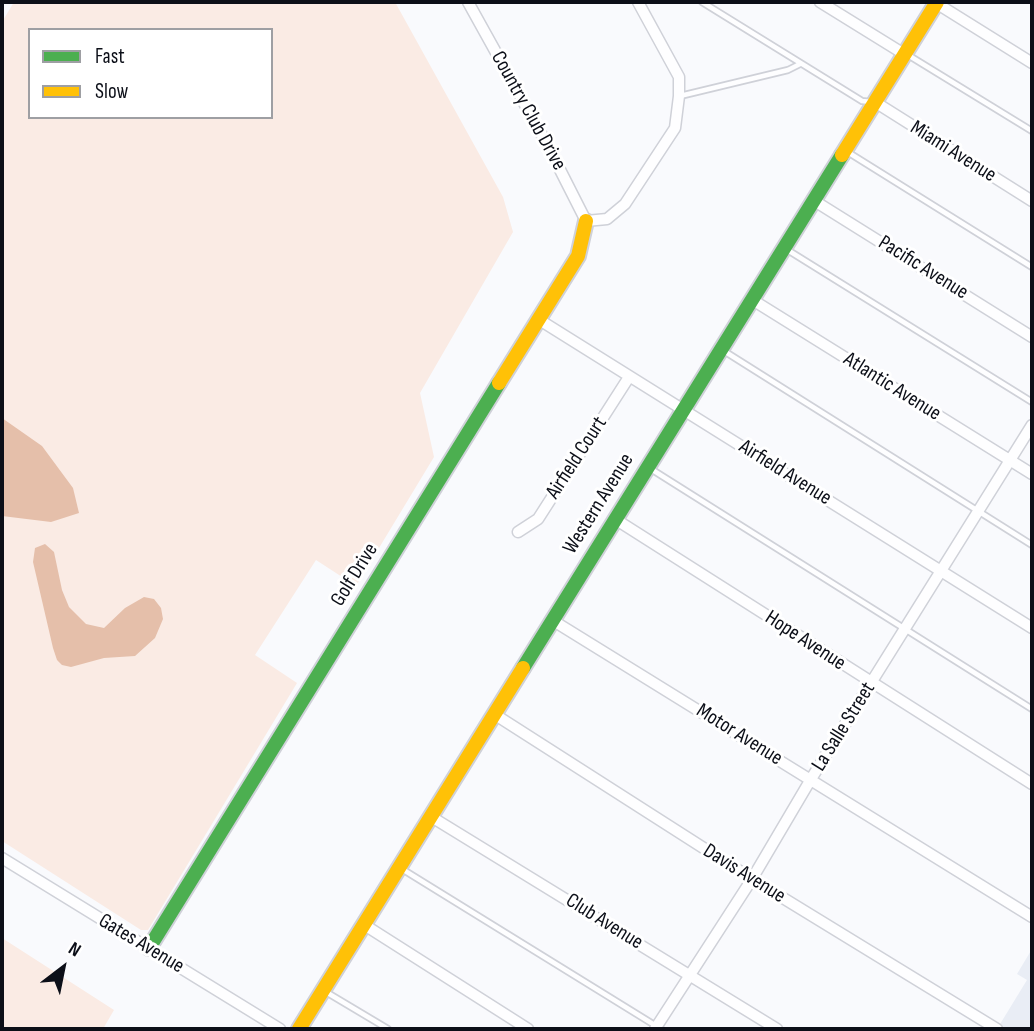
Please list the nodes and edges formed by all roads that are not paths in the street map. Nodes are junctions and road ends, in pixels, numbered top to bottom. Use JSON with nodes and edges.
{"nodes":[{"id":1,"x":468,"y":2,"type":"edge"},
{"id":2,"x":640,"y":2,"type":"edge"},
{"id":3,"x":702,"y":2,"type":"edge"},
{"id":4,"x":820,"y":2,"type":"edge"},
{"id":5,"x":937,"y":2,"type":"edge"},
{"id":6,"x":904,"y":54,"type":"junction"},
{"id":7,"x":1032,"y":63,"type":"edge"},
{"id":8,"x":800,"y":64,"type":"junction"},
{"id":9,"x":679,"y":96,"type":"junction"},
{"id":10,"x":874,"y":102,"type":"junction"},
{"id":11,"x":1032,"y":131,"type":"edge"},
{"id":12,"x":844,"y":150,"type":"junction"},
{"id":13,"x":813,"y":200,"type":"junction"},
{"id":14,"x":1032,"y":201,"type":"edge"},
{"id":15,"x":586,"y":221,"type":"junction"},
{"id":16,"x":783,"y":248,"type":"junction"},
{"id":17,"x":1032,"y":267,"type":"edge"},
{"id":18,"x":751,"y":299,"type":"junction"},
{"id":19,"x":538,"y":319,"type":"junction"},
{"id":20,"x":1032,"y":337,"type":"edge"},
{"id":21,"x":720,"y":349,"type":"junction"},
{"id":22,"x":629,"y":377,"type":"junction"},
{"id":23,"x":1032,"y":402,"type":"edge"},
{"id":24,"x":683,"y":409,"type":"junction"},
{"id":25,"x":1032,"y":425,"type":"edge"},
{"id":26,"x":1010,"y":461,"type":"junction"},
{"id":27,"x":648,"y":466,"type":"junction"},
{"id":28,"x":1032,"y":474,"type":"edge"},
{"id":29,"x":978,"y":511,"type":"junction"},
{"id":30,"x":615,"y":519,"type":"junction"},
{"id":31,"x":518,"y":532,"type":"dead end"},
{"id":32,"x":1032,"y":545,"type":"edge"},
{"id":33,"x":941,"y":571,"type":"junction"},
{"id":34,"x":552,"y":620,"type":"junction"},
{"id":35,"x":1032,"y":628,"type":"edge"},
{"id":36,"x":905,"y":629,"type":"junction"},
{"id":37,"x":871,"y":684,"type":"junction"},
{"id":38,"x":1032,"y":709,"type":"edge"},
{"id":39,"x":494,"y":714,"type":"junction"},
{"id":40,"x":811,"y":779,"type":"junction"},
{"id":41,"x":1032,"y":784,"type":"edge"},
{"id":42,"x":430,"y":816,"type":"junction"},
{"id":43,"x":2,"y":859,"type":"edge"},
{"id":44,"x":398,"y":867,"type":"junction"},
{"id":45,"x":752,"y":879,"type":"junction"},
{"id":46,"x":1032,"y":917,"type":"edge"},
{"id":47,"x":363,"y":924,"type":"junction"},
{"id":48,"x":149,"y":948,"type":"junction"},
{"id":49,"x":689,"y":975,"type":"junction"},
{"id":50,"x":323,"y":989,"type":"junction"},
{"id":51,"x":658,"y":1028,"type":"edge"},
{"id":52,"x":280,"y":1029,"type":"edge"},
{"id":53,"x":299,"y":1029,"type":"edge"},
{"id":54,"x":388,"y":1029,"type":"edge"},
{"id":55,"x":528,"y":1029,"type":"edge"},
{"id":56,"x":777,"y":1029,"type":"edge"},
{"id":57,"x":997,"y":1029,"type":"edge"}],
"edges":[{"from":1,"to":15,"type":"street","name":"Country Club Drive"},
{"from":2,"to":9,"type":"street"},
{"from":3,"to":8,"type":"lane"},
{"from":4,"to":6,"type":"street"},
{"from":5,"to":6,"type":"street","name":"Western Avenue"},
{"from":5,"to":7,"type":"street"},
{"from":6,"to":10,"type":"street","name":"Western Avenue"},
{"from":6,"to":11,"type":"lane"},
{"from":8,"to":9,"type":"lane"},
{"from":8,"to":10,"type":"lane"},
{"from":9,"to":15,"type":"street"},
{"from":10,"to":12,"type":"street","name":"Western Avenue"},
{"from":10,"to":14,"type":"street","name":"Miami Avenue"},
{"from":12,"to":13,"type":"street","name":"Western Avenue"},
{"from":12,"to":17,"type":"lane"},
{"from":13,"to":16,"type":"street","name":"Western Avenue"},
{"from":13,"to":20,"type":"street","name":"Pacific Avenue"},
{"from":15,"to":19,"type":"street","name":"Golf Drive"},
{"from":16,"to":18,"type":"street","name":"Western Avenue"},
{"from":16,"to":23,"type":"lane"},
{"from":18,"to":21,"type":"street","name":"Western Avenue"},
{"from":18,"to":26,"type":"street","name":"Atlantic Avenue"},
{"from":19,"to":22,"type":"street","name":"Airfield Avenue"},
{"from":19,"to":48,"type":"street","name":"Golf Drive"},
{"from":21,"to":24,"type":"street","name":"Western Avenue"},
{"from":21,"to":29,"type":"lane"},
{"from":22,"to":24,"type":"street","name":"Airfield Avenue"},
{"from":22,"to":31,"type":"street","name":"Airfield Court"},
{"from":24,"to":27,"type":"street","name":"Western Avenue"},
{"from":24,"to":33,"type":"street","name":"Airfield Avenue"},
{"from":25,"to":26,"type":"street","name":"La Salle Street"},
{"from":26,"to":28,"type":"street","name":"Atlantic Avenue"},
{"from":26,"to":29,"type":"street","name":"La Salle Street"},
{"from":27,"to":30,"type":"street","name":"Western Avenue"},
{"from":27,"to":36,"type":"lane"},
{"from":29,"to":32,"type":"lane"},
{"from":29,"to":33,"type":"street","name":"La Salle Street"},
{"from":30,"to":34,"type":"street","name":"Western Avenue"},
{"from":30,"to":37,"type":"street","name":"Hope Avenue"},
{"from":33,"to":35,"type":"street","name":"Airfield Avenue"},
{"from":33,"to":36,"type":"street","name":"La Salle Street"},
{"from":34,"to":39,"type":"street","name":"Western Avenue"},
{"from":34,"to":40,"type":"street","name":"Motor Avenue"},
{"from":36,"to":37,"type":"street","name":"La Salle Street"},
{"from":36,"to":38,"type":"lane"},
{"from":37,"to":40,"type":"street","name":"La Salle Street"},
{"from":37,"to":41,"type":"street","name":"Hope Avenue"},
{"from":39,"to":42,"type":"street","name":"Western Avenue"},
{"from":39,"to":45,"type":"street","name":"Davis Avenue"},
{"from":40,"to":45,"type":"street","name":"La Salle Street"},
{"from":40,"to":46,"type":"street","name":"Motor Avenue"},
{"from":42,"to":44,"type":"street","name":"Western Avenue"},
{"from":42,"to":49,"type":"street","name":"Club Avenue"},
{"from":43,"to":48,"type":"street","name":"Gates Avenue"},
{"from":44,"to":47,"type":"street","name":"Western Avenue"},
{"from":44,"to":51,"type":"lane"},
{"from":45,"to":49,"type":"street","name":"La Salle Street"},
{"from":45,"to":57,"type":"street","name":"Davis Avenue"},
{"from":47,"to":50,"type":"street","name":"Western Avenue"},
{"from":47,"to":55,"type":"street"},
{"from":48,"to":52,"type":"street","name":"Gates Avenue"},
{"from":49,"to":51,"type":"street","name":"La Salle Street"},
{"from":49,"to":56,"type":"street","name":"Club Avenue"},
{"from":50,"to":53,"type":"street","name":"Western Avenue"},
{"from":50,"to":54,"type":"lane"}]}
